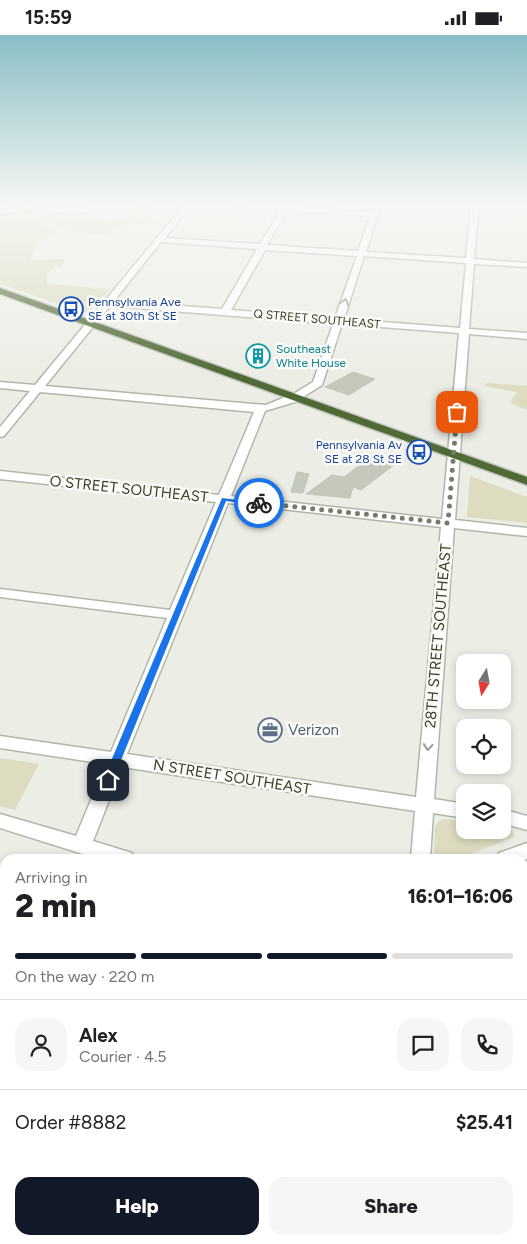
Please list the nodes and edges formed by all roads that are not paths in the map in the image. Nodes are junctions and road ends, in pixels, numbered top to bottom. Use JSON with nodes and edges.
{"nodes":[{"id":1,"x":143,"y":260,"type":"edge"},
{"id":2,"x":254,"y":260,"type":"edge"},
{"id":3,"x":359,"y":260,"type":"edge"},
{"id":4,"x":460,"y":260,"type":"edge"},
{"id":5,"x":469,"y":261,"type":"junction"},
{"id":6,"x":527,"y":265,"type":"edge"},
{"id":7,"x":0,"y":291,"type":"edge"},
{"id":8,"x":108,"y":303,"type":"junction"},
{"id":9,"x":225,"y":312,"type":"junction"},
{"id":10,"x":339,"y":321,"type":"junction"},
{"id":11,"x":91,"y":324,"type":"junction"},
{"id":12,"x":464,"y":331,"type":"junction"},
{"id":13,"x":527,"y":336,"type":"edge"},
{"id":14,"x":0,"y":376,"type":"edge"},
{"id":15,"x":0,"y":385,"type":"edge"},
{"id":16,"x":23,"y":387,"type":"junction"},
{"id":17,"x":38,"y":388,"type":"junction"},
{"id":18,"x":294,"y":397,"type":"junction"},
{"id":19,"x":262,"y":409,"type":"junction"},
{"id":20,"x":0,"y":434,"type":"edge"},
{"id":21,"x":454,"y":455,"type":"junction"},
{"id":22,"x":0,"y":475,"type":"edge"},
{"id":23,"x":527,"y":481,"type":"edge"},
{"id":24,"x":224,"y":499,"type":"junction"},
{"id":25,"x":448,"y":523,"type":"junction"},
{"id":26,"x":527,"y":532,"type":"edge"},
{"id":27,"x":0,"y":593,"type":"edge"},
{"id":28,"x":176,"y":615,"type":"junction"},
{"id":29,"x":0,"y":742,"type":"edge"},
{"id":30,"x":116,"y":759,"type":"junction"},
{"id":31,"x":423,"y":805,"type":"junction"},
{"id":32,"x":456,"y":810,"type":"edge"},
{"id":33,"x":511,"y":819,"type":"edge"},
{"id":34,"x":0,"y":821,"type":"edge"},
{"id":35,"x":527,"y":823,"type":"edge"},
{"id":36,"x":82,"y":845,"type":"junction"},
{"id":37,"x":110,"y":854,"type":"edge"},
{"id":38,"x":420,"y":854,"type":"edge"}],
"edges":[{"from":1,"to":8,"type":"street"},
{"from":2,"to":9,"type":"street"},
{"from":10,"to":3,"type":"street","one_way":true},
{"from":4,"to":5,"type":"street"},
{"from":5,"to":6,"type":"street"},
{"from":5,"to":12,"type":"street","name":"28TH STREET SOUTHEAST"},
{"from":7,"to":11,"type":"highway"},
{"from":8,"to":9,"type":"street","name":"Q STREET SOUTHEAST"},
{"from":8,"to":11,"type":"street"},
{"from":9,"to":10,"type":"street","name":"Q STREET SOUTHEAST"},
{"from":10,"to":12,"type":"street","name":"Q STREET SOUTHEAST"},
{"from":10,"to":18,"type":"street"},
{"from":11,"to":17,"type":"street"},
{"from":11,"to":18,"type":"highway"},
{"from":12,"to":13,"type":"street","name":"Q STREET SOUTHEAST"},
{"from":12,"to":21,"type":"street","name":"28TH STREET SOUTHEAST"},
{"from":14,"to":16,"type":"street"},
{"from":15,"to":16,"type":"street"},
{"from":16,"to":17,"type":"street"},
{"from":17,"to":19,"type":"street"},
{"from":17,"to":20,"type":"street"},
{"from":18,"to":19,"type":"street"},
{"from":18,"to":21,"type":"highway"},
{"from":19,"to":24,"type":"street"},
{"from":21,"to":23,"type":"highway"},
{"from":21,"to":25,"type":"street","name":"28TH STREET SOUTHEAST"},
{"from":22,"to":24,"type":"street","name":"O STREET SOUTHEAST"},
{"from":24,"to":25,"type":"street","name":"O STREET SOUTHEAST"},
{"from":24,"to":28,"type":"street"},
{"from":25,"to":26,"type":"street","name":"O STREET SOUTHEAST"},
{"from":25,"to":31,"type":"street","name":"28TH STREET SOUTHEAST","one_way":true},
{"from":27,"to":28,"type":"street"},
{"from":28,"to":30,"type":"street"},
{"from":29,"to":30,"type":"street","name":"N STREET SOUTHEAST"},
{"from":30,"to":31,"type":"street","name":"N STREET SOUTHEAST"},
{"from":30,"to":36,"type":"street"},
{"from":31,"to":32,"type":"street","name":"N STREET SOUTHEAST"},
{"from":31,"to":38,"type":"street","name":"28TH STREET SOUTHEAST"},
{"from":33,"to":35,"type":"street"},
{"from":34,"to":36,"type":"street"},
{"from":36,"to":37,"type":"street"}]}
